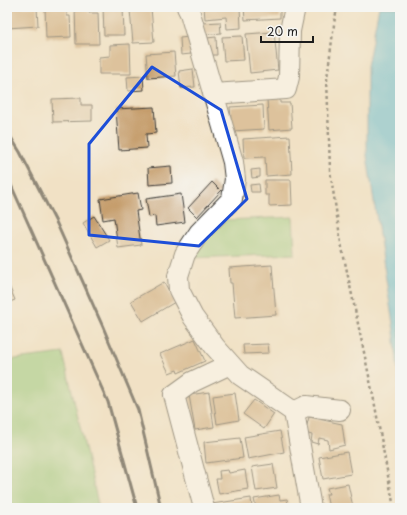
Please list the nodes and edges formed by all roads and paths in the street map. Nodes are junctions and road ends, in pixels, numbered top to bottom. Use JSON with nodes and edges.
{"nodes":[{"id":1,"x":187,"y":7,"type":"edge"},
{"id":2,"x":295,"y":7,"type":"edge"},
{"id":3,"x":338,"y":7,"type":"edge"},
{"id":4,"x":213,"y":94,"type":"junction"},
{"id":5,"x":230,"y":364,"type":"junction"},
{"id":6,"x":340,"y":410,"type":"dead end"},
{"id":7,"x":294,"y":412,"type":"junction"},
{"id":8,"x":204,"y":508,"type":"edge"},
{"id":9,"x":311,"y":508,"type":"edge"},
{"id":10,"x":394,"y":508,"type":"edge"}],
"edges":[{"from":1,"to":4,"type":"street"},
{"from":2,"to":4,"type":"street"},
{"from":3,"to":10,"type":"path"},
{"from":4,"to":5,"type":"street"},
{"from":5,"to":7,"type":"street"},
{"from":5,"to":8,"type":"street"},
{"from":6,"to":7,"type":"street"},
{"from":7,"to":9,"type":"street"}]}
